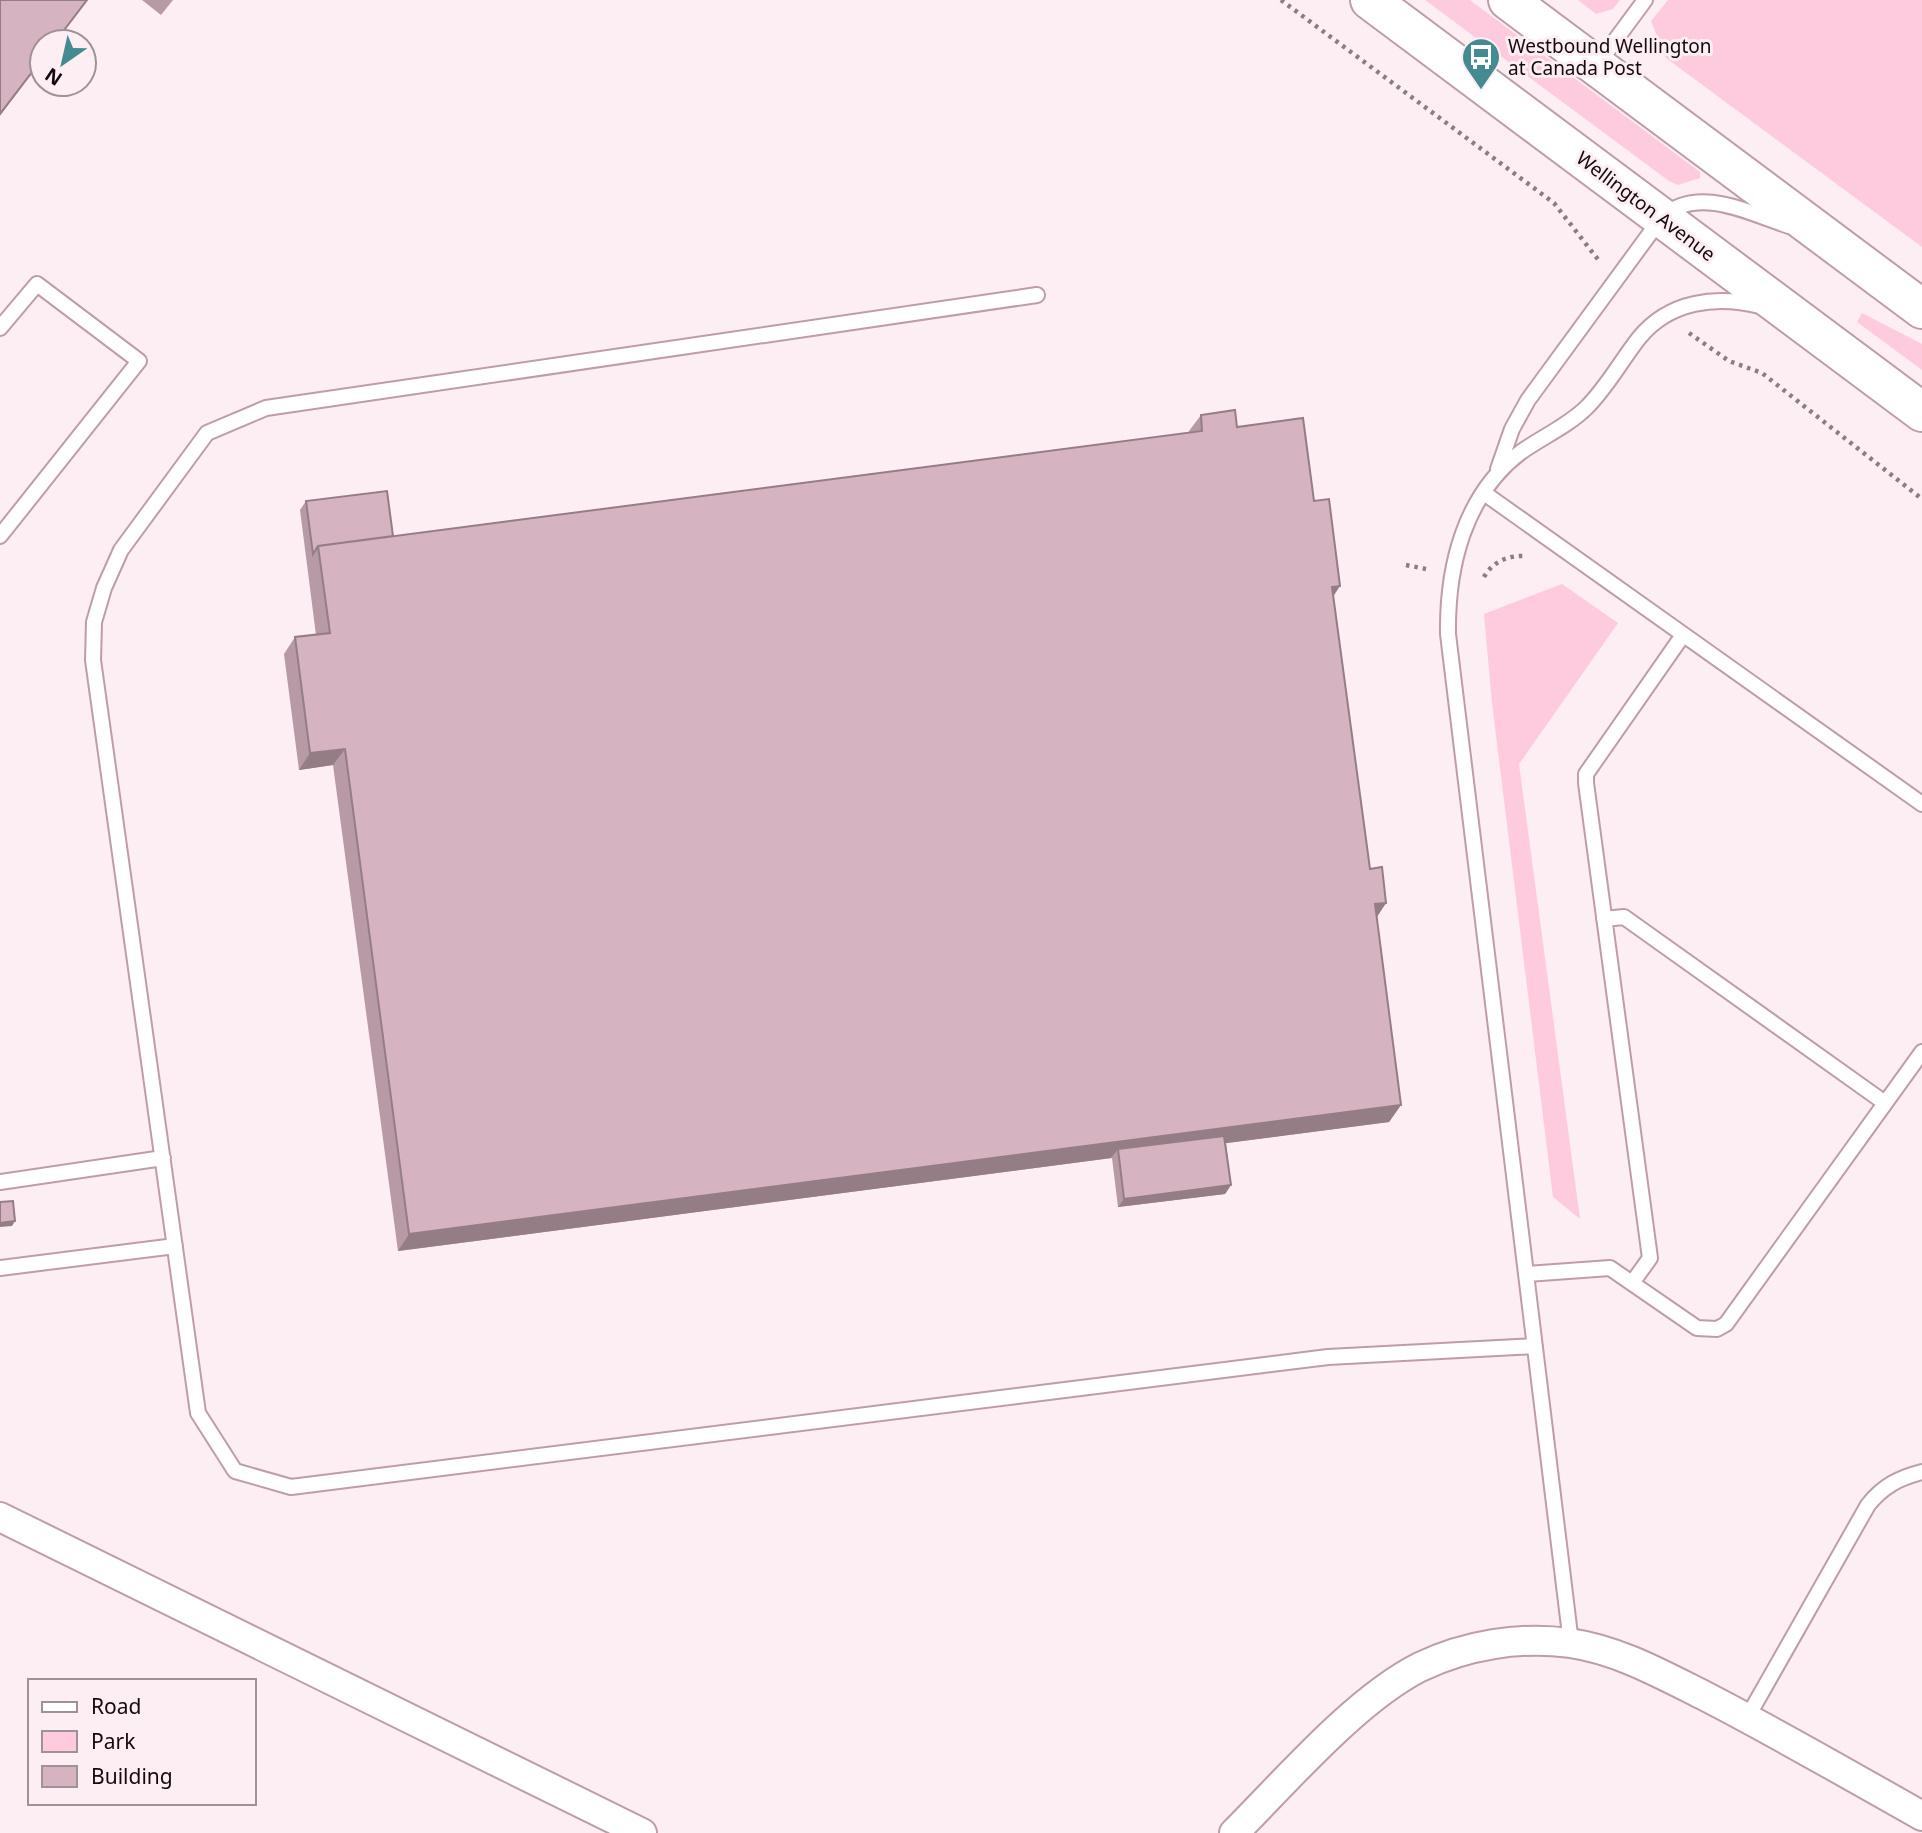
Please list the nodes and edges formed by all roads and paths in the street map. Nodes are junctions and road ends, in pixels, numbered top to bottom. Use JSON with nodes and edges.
{"nodes":[{"id":1,"x":1281,"y":0,"type":"edge"},
{"id":2,"x":1370,"y":0,"type":"edge"},
{"id":3,"x":1507,"y":0,"type":"edge"},
{"id":4,"x":1645,"y":0,"type":"edge"},
{"id":5,"x":1596,"y":66,"type":"junction"},
{"id":6,"x":1662,"y":217,"type":"junction"},
{"id":7,"x":1827,"y":238,"type":"junction"},
{"id":8,"x":1615,"y":280,"type":"junction"},
{"id":9,"x":1037,"y":295,"type":"dead end"},
{"id":10,"x":1922,"y":309,"type":"edge"},
{"id":11,"x":1667,"y":314,"type":"junction"},
{"id":12,"x":1807,"y":325,"type":"junction"},
{"id":13,"x":0,"y":327,"type":"edge"},
{"id":14,"x":1922,"y":412,"type":"edge"},
{"id":15,"x":1493,"y":480,"type":"junction"},
{"id":16,"x":1484,"y":494,"type":"junction"},
{"id":17,"x":1922,"y":499,"type":"edge"},
{"id":18,"x":0,"y":536,"type":"edge"},
{"id":19,"x":1539,"y":561,"type":"dead end"},
{"id":20,"x":1406,"y":565,"type":"dead end"},
{"id":21,"x":1426,"y":569,"type":"dead end"},
{"id":22,"x":1484,"y":578,"type":"dead end"},
{"id":23,"x":1683,"y":635,"type":"junction"},
{"id":24,"x":1922,"y":804,"type":"edge"},
{"id":25,"x":1604,"y":919,"type":"junction"},
{"id":26,"x":1922,"y":1052,"type":"edge"},
{"id":27,"x":1885,"y":1103,"type":"junction"},
{"id":28,"x":163,"y":1158,"type":"junction"},
{"id":29,"x":0,"y":1182,"type":"edge"},
{"id":30,"x":175,"y":1246,"type":"junction"},
{"id":31,"x":0,"y":1268,"type":"edge"},
{"id":32,"x":1527,"y":1274,"type":"junction"},
{"id":33,"x":1632,"y":1283,"type":"junction"},
{"id":34,"x":1535,"y":1346,"type":"junction"},
{"id":35,"x":1922,"y":1472,"type":"edge"},
{"id":36,"x":0,"y":1517,"type":"edge"},
{"id":37,"x":1571,"y":1643,"type":"junction"},
{"id":38,"x":1747,"y":1718,"type":"junction"},
{"id":39,"x":1922,"y":1816,"type":"edge"},
{"id":40,"x":642,"y":1833,"type":"edge"},
{"id":41,"x":1234,"y":1833,"type":"edge"}],
"edges":[{"from":1,"to":8,"type":"path"},
{"from":2,"to":6,"type":"main road","name":"Wellington Avenue"},
{"from":3,"to":5,"type":"main road"},
{"from":4,"to":5,"type":"lane"},
{"from":5,"to":7,"type":"main road"},
{"from":6,"to":7,"type":"lane"},
{"from":6,"to":8,"type":"lane"},
{"from":6,"to":12,"type":"main road","name":"Wellington Avenue"},
{"from":7,"to":10,"type":"main road"},
{"from":8,"to":15,"type":"lane"},
{"from":9,"to":28,"type":"lane"},
{"from":11,"to":12,"type":"lane"},
{"from":11,"to":15,"type":"lane"},
{"from":11,"to":17,"type":"path"},
{"from":12,"to":14,"type":"main road","name":"Wellington Avenue"},
{"from":13,"to":18,"type":"lane"},
{"from":15,"to":16,"type":"lane"},
{"from":16,"to":23,"type":"lane"},
{"from":16,"to":32,"type":"lane"},
{"from":19,"to":22,"type":"path"},
{"from":20,"to":21,"type":"path"},
{"from":23,"to":24,"type":"lane"},
{"from":23,"to":25,"type":"lane"},
{"from":25,"to":27,"type":"lane"},
{"from":25,"to":33,"type":"lane"},
{"from":26,"to":27,"type":"lane"},
{"from":27,"to":33,"type":"lane"},
{"from":28,"to":29,"type":"lane"},
{"from":28,"to":30,"type":"lane"},
{"from":30,"to":31,"type":"lane"},
{"from":30,"to":34,"type":"lane"},
{"from":32,"to":33,"type":"lane"},
{"from":32,"to":34,"type":"lane"},
{"from":34,"to":37,"type":"lane"},
{"from":35,"to":38,"type":"lane"},
{"from":36,"to":40,"type":"street"},
{"from":37,"to":38,"type":"street"},
{"from":37,"to":41,"type":"street"},
{"from":38,"to":39,"type":"street"}]}
